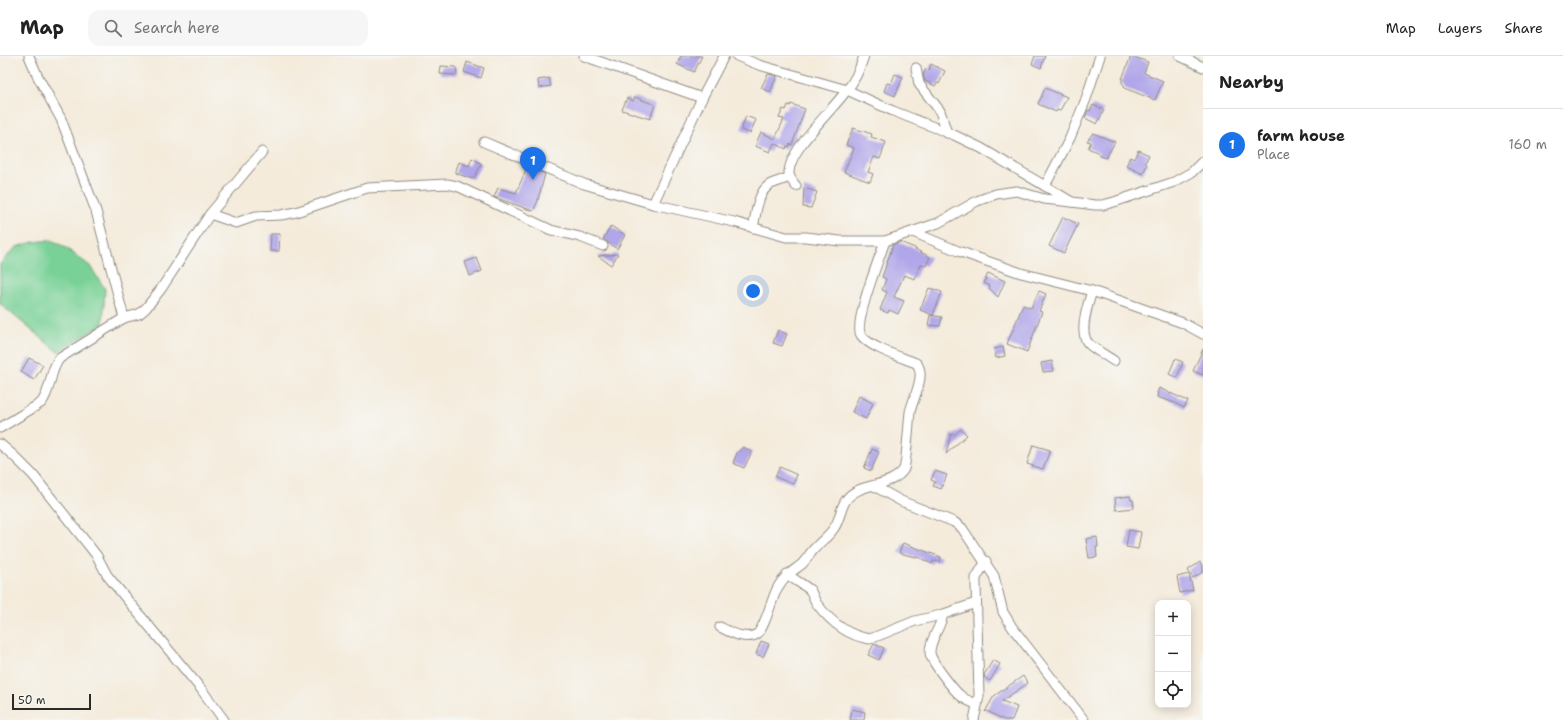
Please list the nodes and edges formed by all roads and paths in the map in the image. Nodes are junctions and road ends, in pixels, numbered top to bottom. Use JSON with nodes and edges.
{"nodes":[{"id":1,"x":29,"y":56,"type":"edge"},
{"id":2,"x":584,"y":56,"type":"edge"},
{"id":3,"x":724,"y":56,"type":"edge"},
{"id":4,"x":737,"y":56,"type":"edge"},
{"id":5,"x":864,"y":56,"type":"edge"},
{"id":6,"x":1100,"y":56,"type":"edge"},
{"id":7,"x":1180,"y":56,"type":"edge"},
{"id":8,"x":1203,"y":67,"type":"edge"},
{"id":9,"x":916,"y":68,"type":"dead end"},
{"id":10,"x":847,"y":90,"type":"junction"},
{"id":11,"x":702,"y":98,"type":"junction"},
{"id":12,"x":947,"y":133,"type":"junction"},
{"id":13,"x":484,"y":142,"type":"dead end"},
{"id":14,"x":262,"y":152,"type":"dead end"},
{"id":15,"x":1203,"y":161,"type":"edge"},
{"id":16,"x":790,"y":178,"type":"junction"},
{"id":17,"x":796,"y":186,"type":"dead end"},
{"id":18,"x":1045,"y":186,"type":"junction"},
{"id":19,"x":1072,"y":202,"type":"junction"},
{"id":20,"x":653,"y":204,"type":"junction"},
{"id":21,"x":210,"y":214,"type":"junction"},
{"id":22,"x":753,"y":228,"type":"junction"},
{"id":23,"x":913,"y":232,"type":"junction"},
{"id":24,"x":885,"y":241,"type":"junction"},
{"id":25,"x":603,"y":246,"type":"dead end"},
{"id":26,"x":1092,"y":291,"type":"junction"},
{"id":27,"x":124,"y":318,"type":"junction"},
{"id":28,"x":1203,"y":334,"type":"edge"},
{"id":29,"x":1114,"y":361,"type":"dead end"},
{"id":30,"x":0,"y":428,"type":"edge"},
{"id":31,"x":0,"y":444,"type":"edge"},
{"id":32,"x":874,"y":486,"type":"junction"},
{"id":33,"x":986,"y":561,"type":"junction"},
{"id":34,"x":787,"y":574,"type":"junction"},
{"id":35,"x":976,"y":603,"type":"junction"},
{"id":36,"x":943,"y":614,"type":"junction"},
{"id":37,"x":720,"y":627,"type":"dead end"},
{"id":38,"x":977,"y":705,"type":"junction"},
{"id":39,"x":224,"y":720,"type":"edge"},
{"id":40,"x":974,"y":720,"type":"edge"},
{"id":41,"x":1084,"y":720,"type":"edge"}],
"edges":[{"from":1,"to":27,"type":"street"},
{"from":2,"to":11,"type":"street"},
{"from":3,"to":11,"type":"street"},
{"from":4,"to":10,"type":"street"},
{"from":5,"to":10,"type":"street"},
{"from":6,"to":18,"type":"street"},
{"from":7,"to":8,"type":"street"},
{"from":9,"to":12,"type":"street"},
{"from":10,"to":12,"type":"street"},
{"from":10,"to":16,"type":"street"},
{"from":11,"to":20,"type":"street"},
{"from":12,"to":18,"type":"street"},
{"from":13,"to":20,"type":"street"},
{"from":14,"to":21,"type":"street"},
{"from":15,"to":19,"type":"street"},
{"from":16,"to":17,"type":"street"},
{"from":16,"to":22,"type":"street"},
{"from":18,"to":19,"type":"street"},
{"from":19,"to":23,"type":"street"},
{"from":20,"to":22,"type":"street"},
{"from":21,"to":25,"type":"street"},
{"from":21,"to":27,"type":"street"},
{"from":22,"to":24,"type":"street"},
{"from":23,"to":24,"type":"street"},
{"from":23,"to":26,"type":"street"},
{"from":24,"to":32,"type":"street"},
{"from":26,"to":28,"type":"street"},
{"from":26,"to":29,"type":"street"},
{"from":27,"to":30,"type":"street"},
{"from":31,"to":39,"type":"street"},
{"from":32,"to":33,"type":"street"},
{"from":32,"to":34,"type":"street"},
{"from":33,"to":35,"type":"street"},
{"from":33,"to":41,"type":"street"},
{"from":34,"to":36,"type":"street"},
{"from":34,"to":37,"type":"street"},
{"from":35,"to":36,"type":"street"},
{"from":35,"to":38,"type":"street"},
{"from":36,"to":38,"type":"street"},
{"from":38,"to":40,"type":"street"}]}
